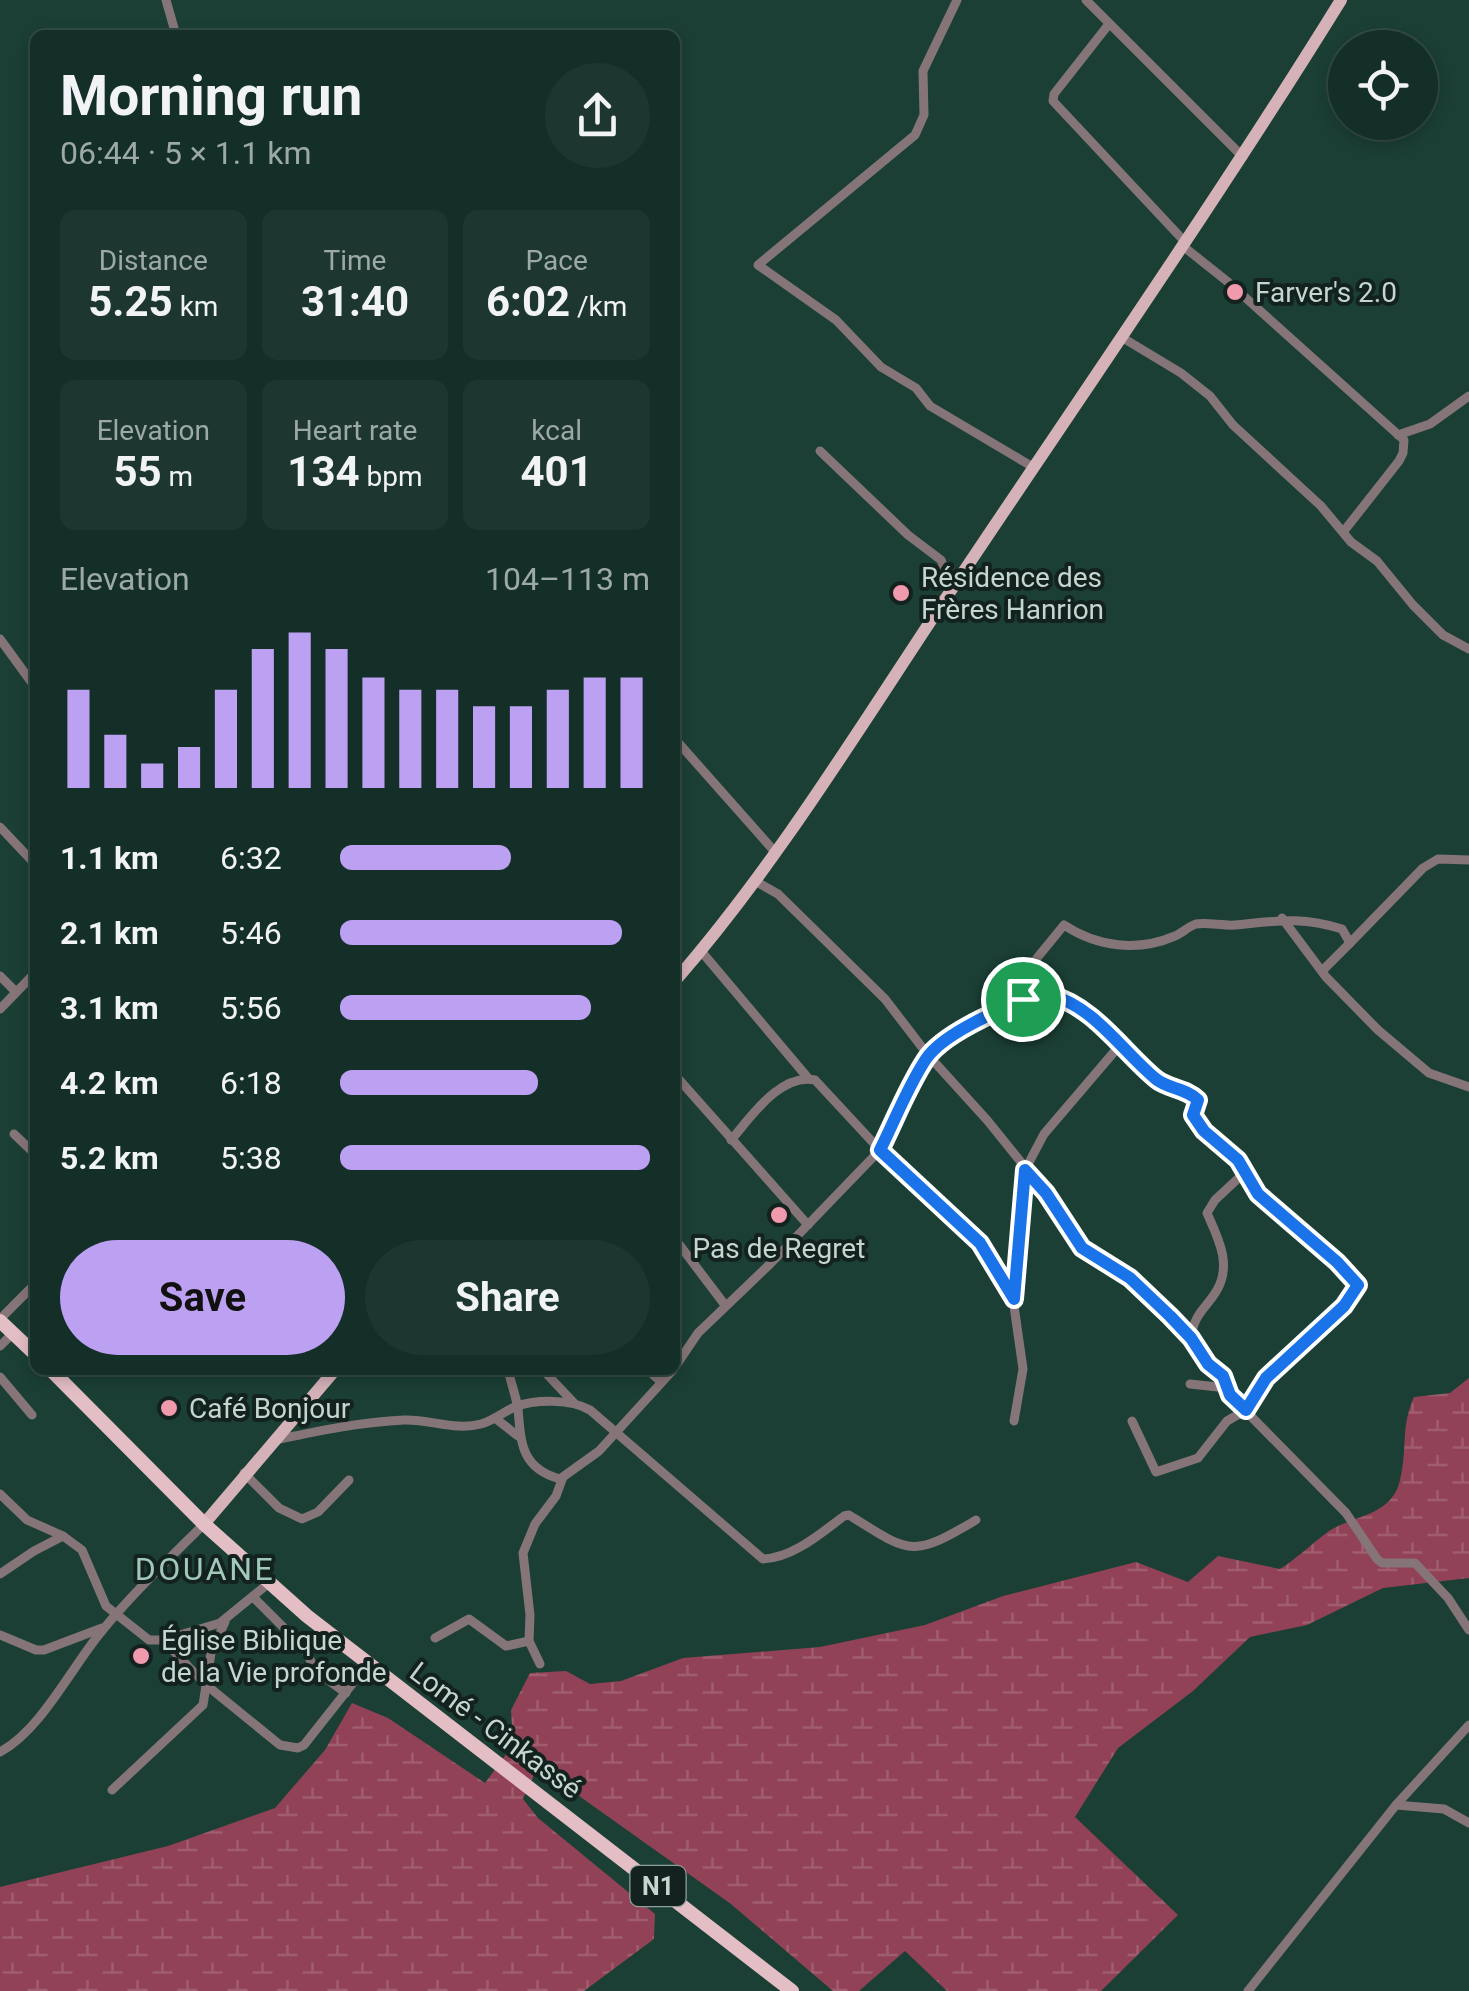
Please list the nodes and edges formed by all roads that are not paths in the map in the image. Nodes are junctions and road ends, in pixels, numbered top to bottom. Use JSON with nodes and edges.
{"nodes":[{"id":1,"x":166,"y":0,"type":"edge"},
{"id":2,"x":957,"y":0,"type":"edge"},
{"id":3,"x":1086,"y":0,"type":"edge"},
{"id":4,"x":1340,"y":0,"type":"edge"},
{"id":5,"x":1109,"y":24,"type":"junction"},
{"id":6,"x":175,"y":30,"type":"edge"},
{"id":7,"x":1243,"y":158,"type":"junction"},
{"id":8,"x":1185,"y":245,"type":"junction"},
{"id":9,"x":1123,"y":338,"type":"junction"},
{"id":10,"x":1469,"y":396,"type":"edge"},
{"id":11,"x":1398,"y":436,"type":"junction"},
{"id":12,"x":820,"y":451,"type":"dead end"},
{"id":13,"x":1033,"y":468,"type":"junction"},
{"id":14,"x":1344,"y":531,"type":"junction"},
{"id":15,"x":952,"y":588,"type":"junction"},
{"id":16,"x":0,"y":638,"type":"edge"},
{"id":17,"x":1469,"y":649,"type":"edge"},
{"id":18,"x":30,"y":680,"type":"edge"},
{"id":19,"x":680,"y":745,"type":"edge"},
{"id":20,"x":0,"y":827,"type":"edge"},
{"id":21,"x":775,"y":852,"type":"junction"},
{"id":22,"x":30,"y":859,"type":"edge"},
{"id":23,"x":1469,"y":860,"type":"edge"},
{"id":24,"x":755,"y":881,"type":"junction"},
{"id":25,"x":1282,"y":918,"type":"junction"},
{"id":26,"x":1350,"y":942,"type":"junction"},
{"id":27,"x":701,"y":951,"type":"junction"},
{"id":28,"x":1322,"y":970,"type":"junction"},
{"id":29,"x":680,"y":975,"type":"edge"},
{"id":30,"x":0,"y":976,"type":"edge"},
{"id":31,"x":30,"y":978,"type":"edge"},
{"id":32,"x":16,"y":992,"type":"junction"},
{"id":33,"x":1023,"y":999,"type":"junction"},
{"id":34,"x":0,"y":1009,"type":"edge"},
{"id":35,"x":1120,"y":1045,"type":"junction"},
{"id":36,"x":928,"y":1055,"type":"junction"},
{"id":37,"x":808,"y":1078,"type":"junction"},
{"id":38,"x":680,"y":1081,"type":"edge"},
{"id":39,"x":1469,"y":1087,"type":"edge"},
{"id":40,"x":14,"y":1134,"type":"dead end"},
{"id":41,"x":731,"y":1140,"type":"junction"},
{"id":42,"x":30,"y":1149,"type":"edge"},
{"id":43,"x":880,"y":1150,"type":"junction"},
{"id":44,"x":1025,"y":1170,"type":"junction"},
{"id":45,"x":1244,"y":1173,"type":"junction"},
{"id":46,"x":808,"y":1226,"type":"junction"},
{"id":47,"x":680,"y":1246,"type":"edge"},
{"id":48,"x":30,"y":1289,"type":"edge"},
{"id":49,"x":1014,"y":1299,"type":"junction"},
{"id":50,"x":725,"y":1305,"type":"junction"},
{"id":51,"x":0,"y":1320,"type":"edge"},
{"id":52,"x":12,"y":1333,"type":"junction"},
{"id":53,"x":1191,"y":1338,"type":"junction"},
{"id":54,"x":0,"y":1346,"type":"edge"},
{"id":55,"x":30,"y":1349,"type":"edge"},
{"id":56,"x":680,"y":1360,"type":"edge"},
{"id":57,"x":56,"y":1375,"type":"edge"},
{"id":58,"x":330,"y":1375,"type":"edge"},
{"id":59,"x":509,"y":1375,"type":"edge"},
{"id":60,"x":548,"y":1375,"type":"edge"},
{"id":61,"x":653,"y":1375,"type":"edge"},
{"id":62,"x":668,"y":1375,"type":"edge"},
{"id":63,"x":0,"y":1378,"type":"edge"},
{"id":64,"x":660,"y":1382,"type":"junction"},
{"id":65,"x":1190,"y":1384,"type":"dead end"},
{"id":66,"x":1227,"y":1388,"type":"junction"},
{"id":67,"x":574,"y":1403,"type":"junction"},
{"id":68,"x":518,"y":1406,"type":"junction"},
{"id":69,"x":1246,"y":1410,"type":"junction"},
{"id":70,"x":32,"y":1415,"type":"dead end"},
{"id":71,"x":495,"y":1418,"type":"junction"},
{"id":72,"x":1014,"y":1421,"type":"dead end"},
{"id":73,"x":1132,"y":1421,"type":"dead end"},
{"id":74,"x":617,"y":1433,"type":"junction"},
{"id":75,"x":518,"y":1436,"type":"junction"},
{"id":76,"x":272,"y":1440,"type":"junction"},
{"id":77,"x":244,"y":1473,"type":"junction"},
{"id":78,"x":563,"y":1477,"type":"junction"},
{"id":79,"x":349,"y":1480,"type":"dead end"},
{"id":80,"x":0,"y":1494,"type":"edge"},
{"id":81,"x":976,"y":1520,"type":"dead end"},
{"id":82,"x":204,"y":1524,"type":"junction"},
{"id":83,"x":63,"y":1536,"type":"junction"},
{"id":84,"x":0,"y":1574,"type":"edge"},
{"id":85,"x":268,"y":1583,"type":"junction"},
{"id":86,"x":253,"y":1597,"type":"junction"},
{"id":87,"x":116,"y":1616,"type":"junction"},
{"id":88,"x":226,"y":1620,"type":"junction"},
{"id":89,"x":104,"y":1627,"type":"junction"},
{"id":90,"x":1469,"y":1630,"type":"edge"},
{"id":91,"x":0,"y":1635,"type":"edge"},
{"id":92,"x":435,"y":1638,"type":"dead end"},
{"id":93,"x":163,"y":1640,"type":"junction"},
{"id":94,"x":529,"y":1641,"type":"junction"},
{"id":95,"x":368,"y":1664,"type":"junction"},
{"id":96,"x":540,"y":1664,"type":"dead end"},
{"id":97,"x":205,"y":1684,"type":"junction"},
{"id":98,"x":346,"y":1693,"type":"junction"},
{"id":99,"x":1469,"y":1725,"type":"edge"},
{"id":100,"x":0,"y":1752,"type":"edge"},
{"id":101,"x":112,"y":1790,"type":"dead end"},
{"id":102,"x":1396,"y":1805,"type":"junction"},
{"id":103,"x":1469,"y":1823,"type":"edge"},
{"id":104,"x":792,"y":1991,"type":"edge"},
{"id":105,"x":1248,"y":1991,"type":"edge"}],
"edges":[{"from":1,"to":6,"type":"street"},
{"from":2,"to":13,"type":"street"},
{"from":3,"to":5,"type":"street"},
{"from":4,"to":7,"type":"main road"},
{"from":5,"to":7,"type":"street"},
{"from":5,"to":8,"type":"street"},
{"from":7,"to":8,"type":"main road"},
{"from":8,"to":9,"type":"main road"},
{"from":8,"to":11,"type":"street"},
{"from":9,"to":13,"type":"main road"},
{"from":9,"to":14,"type":"street"},
{"from":10,"to":11,"type":"street"},
{"from":11,"to":14,"type":"street"},
{"from":12,"to":15,"type":"street"},
{"from":13,"to":15,"type":"main road"},
{"from":14,"to":17,"type":"street"},
{"from":15,"to":21,"type":"main road"},
{"from":16,"to":18,"type":"street"},
{"from":19,"to":21,"type":"street"},
{"from":20,"to":22,"type":"street"},
{"from":21,"to":24,"type":"main road"},
{"from":23,"to":26,"type":"street"},
{"from":24,"to":27,"type":"main road"},
{"from":24,"to":36,"type":"street"},
{"from":25,"to":26,"type":"street"},
{"from":25,"to":28,"type":"street"},
{"from":25,"to":33,"type":"street"},
{"from":26,"to":28,"type":"street"},
{"from":27,"to":29,"type":"main road"},
{"from":27,"to":37,"type":"street"},
{"from":28,"to":39,"type":"street"},
{"from":30,"to":32,"type":"street"},
{"from":31,"to":32,"type":"street"},
{"from":32,"to":34,"type":"street"},
{"from":33,"to":35,"type":"street"},
{"from":33,"to":36,"type":"street"},
{"from":35,"to":44,"type":"street"},
{"from":35,"to":45,"type":"street"},
{"from":36,"to":43,"type":"street"},
{"from":36,"to":44,"type":"street"},
{"from":37,"to":41,"type":"street"},
{"from":37,"to":43,"type":"street"},
{"from":38,"to":41,"type":"street"},
{"from":40,"to":42,"type":"street"},
{"from":41,"to":46,"type":"street"},
{"from":43,"to":46,"type":"street"},
{"from":43,"to":49,"type":"street"},
{"from":44,"to":49,"type":"street"},
{"from":44,"to":53,"type":"street"},
{"from":45,"to":53,"type":"street"},
{"from":45,"to":69,"type":"street"},
{"from":46,"to":50,"type":"street"},
{"from":47,"to":50,"type":"street"},
{"from":48,"to":51,"type":"street"},
{"from":49,"to":72,"type":"street"},
{"from":50,"to":56,"type":"street"},
{"from":51,"to":52,"type":"highway"},
{"from":52,"to":54,"type":"street"},
{"from":52,"to":55,"type":"highway"},
{"from":53,"to":66,"type":"street"},
{"from":57,"to":82,"type":"highway","name":"Lomé - Cinkassé","number":"N1"},
{"from":58,"to":76,"type":"main road"},
{"from":59,"to":68,"type":"street"},
{"from":60,"to":67,"type":"street"},
{"from":61,"to":64,"type":"street"},
{"from":62,"to":64,"type":"street"},
{"from":63,"to":70,"type":"street"},
{"from":64,"to":74,"type":"street"},
{"from":65,"to":66,"type":"street"},
{"from":66,"to":69,"type":"street"},
{"from":67,"to":68,"type":"street"},
{"from":67,"to":74,"type":"street"},
{"from":68,"to":71,"type":"street"},
{"from":68,"to":75,"type":"street"},
{"from":69,"to":73,"type":"street"},
{"from":69,"to":90,"type":"street"},
{"from":71,"to":75,"type":"street"},
{"from":71,"to":76,"type":"street"},
{"from":74,"to":78,"type":"street"},
{"from":74,"to":81,"type":"street"},
{"from":75,"to":78,"type":"street"},
{"from":76,"to":77,"type":"main road"},
{"from":77,"to":79,"type":"street"},
{"from":77,"to":82,"type":"main road"},
{"from":78,"to":94,"type":"street"},
{"from":80,"to":83,"type":"street"},
{"from":82,"to":85,"type":"highway","name":"Lomé - Cinkassé","number":"N1"},
{"from":82,"to":87,"type":"street"},
{"from":83,"to":84,"type":"street"},
{"from":83,"to":87,"type":"street"},
{"from":85,"to":86,"type":"street"},
{"from":85,"to":95,"type":"highway","name":"Lomé - Cinkassé","number":"N1"},
{"from":86,"to":88,"type":"street"},
{"from":86,"to":98,"type":"street"},
{"from":87,"to":89,"type":"street"},
{"from":87,"to":93,"type":"street"},
{"from":88,"to":93,"type":"street"},
{"from":88,"to":97,"type":"street"},
{"from":89,"to":91,"type":"street"},
{"from":89,"to":100,"type":"street"},
{"from":92,"to":94,"type":"street"},
{"from":93,"to":97,"type":"street"},
{"from":94,"to":96,"type":"street"},
{"from":95,"to":98,"type":"street"},
{"from":95,"to":104,"type":"highway","name":"Lomé - Cinkassé","number":"N1"},
{"from":97,"to":98,"type":"street"},
{"from":97,"to":101,"type":"street"},
{"from":99,"to":102,"type":"street"},
{"from":102,"to":103,"type":"street"},
{"from":102,"to":105,"type":"street"}]}
